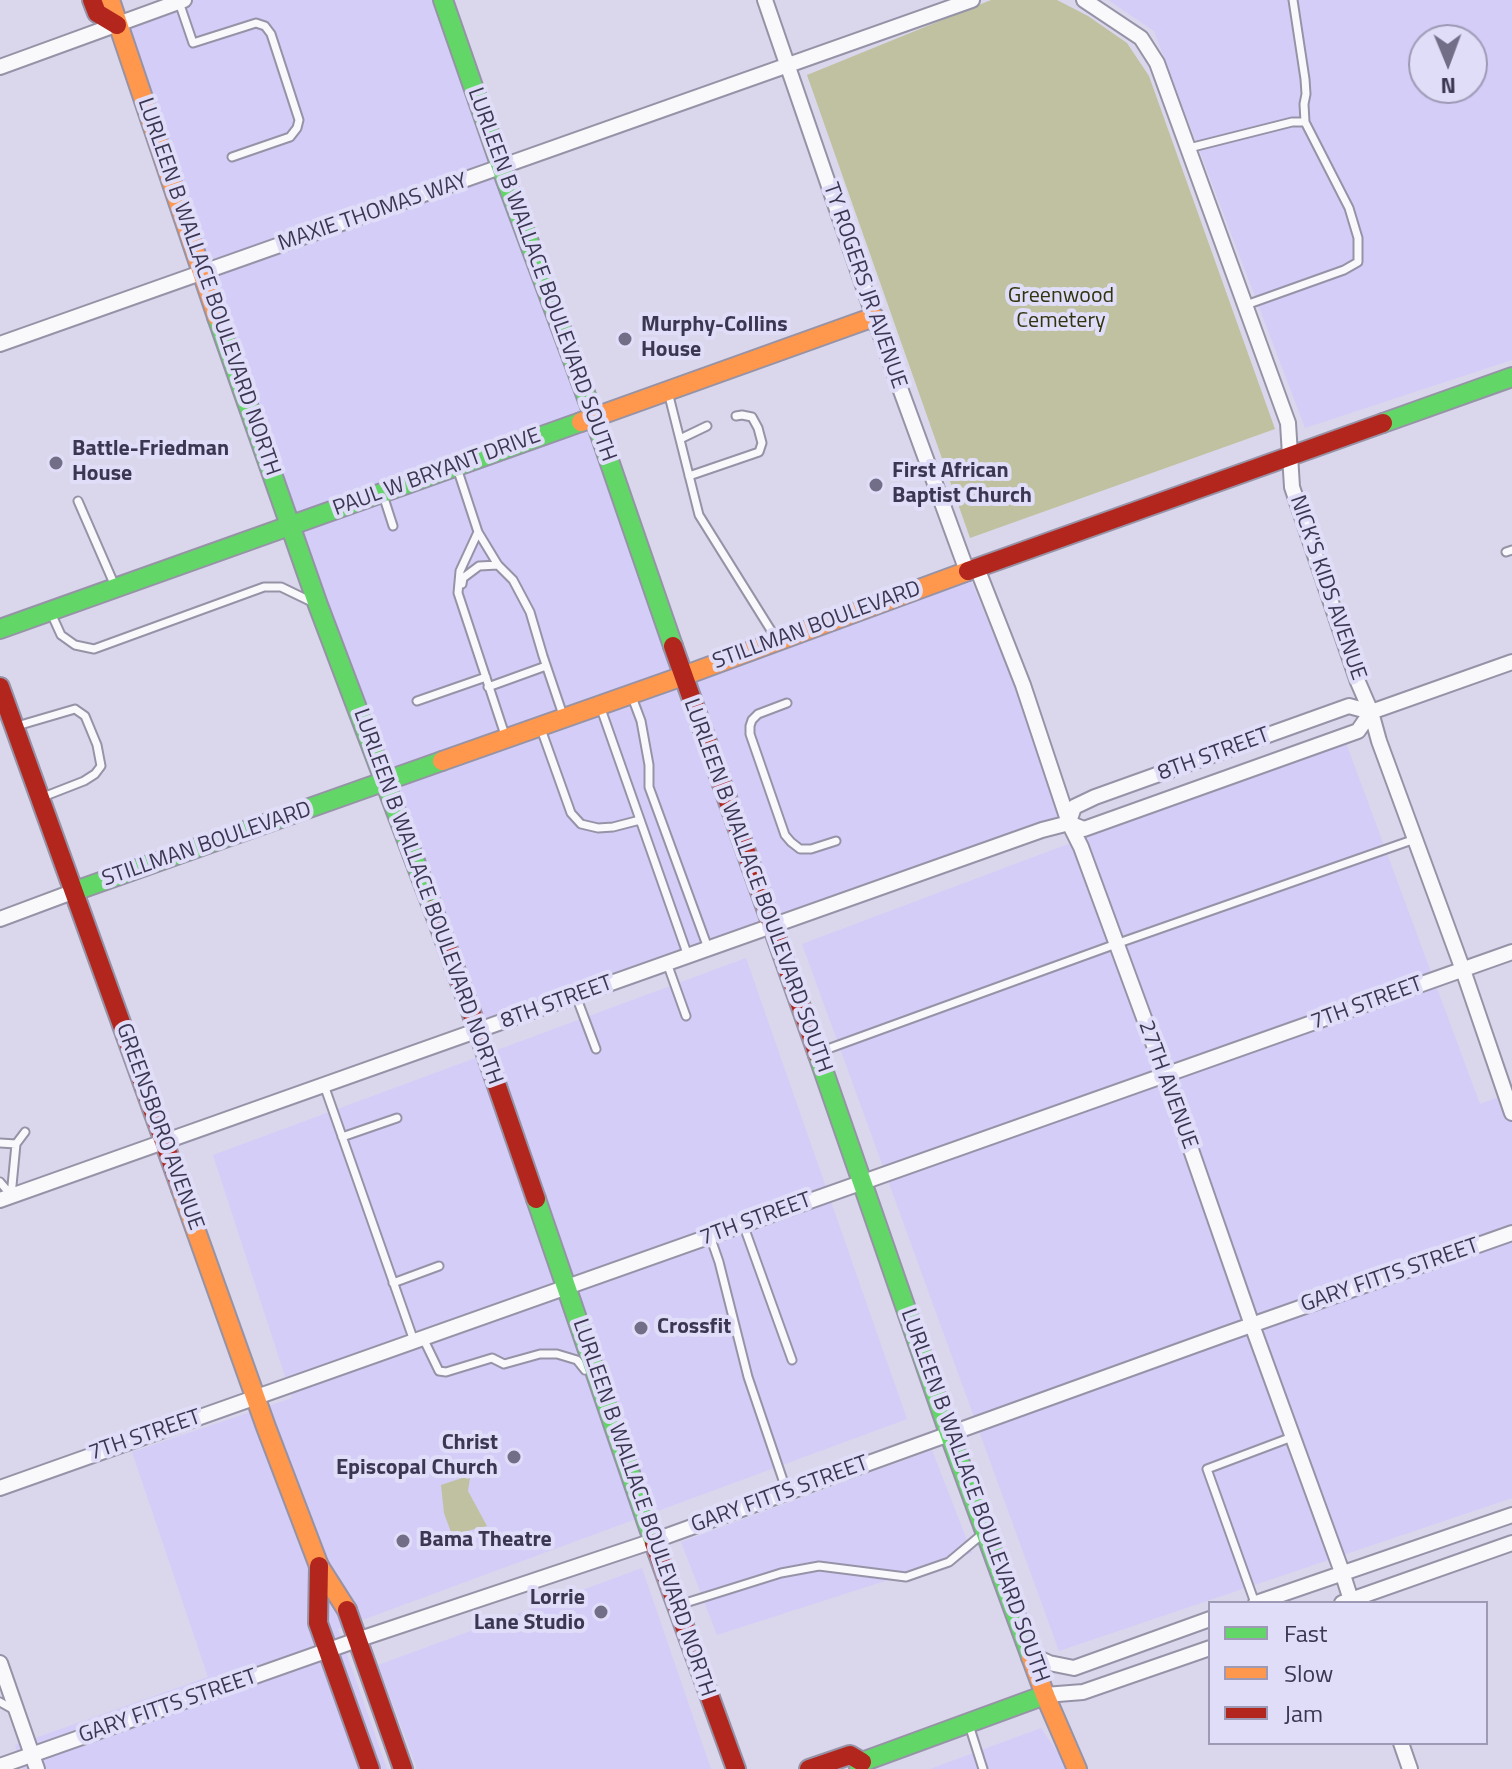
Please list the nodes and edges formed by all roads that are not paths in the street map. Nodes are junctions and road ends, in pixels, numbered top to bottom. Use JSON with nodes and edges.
{"nodes":[{"id":1,"x":92,"y":0,"type":"edge"},
{"id":2,"x":110,"y":0,"type":"edge"},
{"id":3,"x":443,"y":0,"type":"edge"},
{"id":4,"x":765,"y":0,"type":"edge"},
{"id":5,"x":972,"y":0,"type":"edge"},
{"id":6,"x":1084,"y":0,"type":"edge"},
{"id":7,"x":1293,"y":0,"type":"edge"},
{"id":8,"x":181,"y":1,"type":"edge"},
{"id":9,"x":117,"y":25,"type":"junction"},
{"id":10,"x":788,"y":66,"type":"junction"},
{"id":11,"x":0,"y":67,"type":"edge"},
{"id":12,"x":1305,"y":122,"type":"junction"},
{"id":13,"x":1189,"y":148,"type":"junction"},
{"id":14,"x":232,"y":157,"type":"dead end"},
{"id":15,"x":501,"y":167,"type":"junction"},
{"id":16,"x":202,"y":273,"type":"junction"},
{"id":17,"x":1246,"y":305,"type":"junction"},
{"id":18,"x":874,"y":317,"type":"junction"},
{"id":19,"x":0,"y":344,"type":"edge"},
{"id":20,"x":1512,"y":377,"type":"edge"},
{"id":21,"x":668,"y":390,"type":"junction"},
{"id":22,"x":736,"y":416,"type":"dead end"},
{"id":23,"x":594,"y":417,"type":"junction"},
{"id":24,"x":707,"y":426,"type":"dead end"},
{"id":25,"x":680,"y":439,"type":"junction"},
{"id":26,"x":1291,"y":456,"type":"junction"},
{"id":27,"x":456,"y":466,"type":"junction"},
{"id":28,"x":689,"y":476,"type":"junction"},
{"id":29,"x":382,"y":492,"type":"junction"},
{"id":30,"x":78,"y":501,"type":"dead end"},
{"id":31,"x":291,"y":525,"type":"junction"},
{"id":32,"x":393,"y":526,"type":"dead end"},
{"id":33,"x":478,"y":532,"type":"junction"},
{"id":34,"x":498,"y":565,"type":"junction"},
{"id":35,"x":972,"y":569,"type":"junction"},
{"id":36,"x":116,"y":588,"type":"junction"},
{"id":37,"x":459,"y":595,"type":"junction"},
{"id":38,"x":318,"y":605,"type":"junction"},
{"id":39,"x":50,"y":611,"type":"junction"},
{"id":40,"x":0,"y":629,"type":"edge"},
{"id":41,"x":777,"y":640,"type":"junction"},
{"id":42,"x":1512,"y":662,"type":"edge"},
{"id":43,"x":546,"y":666,"type":"junction"},
{"id":44,"x":683,"y":676,"type":"junction"},
{"id":45,"x":486,"y":677,"type":"junction"},
{"id":46,"x":0,"y":687,"type":"edge"},
{"id":47,"x":488,"y":687,"type":"junction"},
{"id":48,"x":631,"y":695,"type":"junction"},
{"id":49,"x":417,"y":701,"type":"dead end"},
{"id":50,"x":787,"y":703,"type":"dead end"},
{"id":51,"x":600,"y":706,"type":"junction"},
{"id":52,"x":1371,"y":712,"type":"junction"},
{"id":53,"x":564,"y":719,"type":"junction"},
{"id":54,"x":15,"y":727,"type":"junction"},
{"id":55,"x":540,"y":727,"type":"junction"},
{"id":56,"x":506,"y":739,"type":"junction"},
{"id":57,"x":385,"y":782,"type":"junction"},
{"id":58,"x":41,"y":798,"type":"junction"},
{"id":59,"x":640,"y":820,"type":"junction"},
{"id":60,"x":1069,"y":823,"type":"junction"},
{"id":61,"x":1415,"y":839,"type":"junction"},
{"id":62,"x":836,"y":841,"type":"dead end"},
{"id":63,"x":75,"y":891,"type":"junction"},
{"id":64,"x":0,"y":919,"type":"edge"},
{"id":65,"x":770,"y":926,"type":"junction"},
{"id":66,"x":1116,"y":944,"type":"junction"},
{"id":67,"x":708,"y":949,"type":"junction"},
{"id":68,"x":1512,"y":952,"type":"edge"},
{"id":69,"x":688,"y":956,"type":"junction"},
{"id":70,"x":667,"y":963,"type":"junction"},
{"id":71,"x":1463,"y":970,"type":"junction"},
{"id":72,"x":576,"y":996,"type":"junction"},
{"id":73,"x":686,"y":1016,"type":"dead end"},
{"id":74,"x":478,"y":1031,"type":"junction"},
{"id":75,"x":596,"y":1049,"type":"dead end"},
{"id":76,"x":816,"y":1053,"type":"junction"},
{"id":77,"x":1165,"y":1075,"type":"junction"},
{"id":78,"x":324,"y":1085,"type":"junction"},
{"id":79,"x":1512,"y":1113,"type":"edge"},
{"id":80,"x":397,"y":1118,"type":"dead end"},
{"id":81,"x":25,"y":1132,"type":"dead end"},
{"id":82,"x":342,"y":1137,"type":"junction"},
{"id":83,"x":164,"y":1141,"type":"junction"},
{"id":84,"x":0,"y":1143,"type":"edge"},
{"id":85,"x":16,"y":1144,"type":"junction"},
{"id":86,"x":0,"y":1182,"type":"edge"},
{"id":87,"x":862,"y":1183,"type":"junction"},
{"id":88,"x":6,"y":1198,"type":"edge"},
{"id":89,"x":743,"y":1224,"type":"junction"},
{"id":90,"x":1512,"y":1233,"type":"edge"},
{"id":91,"x":710,"y":1236,"type":"junction"},
{"id":92,"x":439,"y":1266,"type":"dead end"},
{"id":93,"x":393,"y":1283,"type":"junction"},
{"id":94,"x":566,"y":1287,"type":"junction"},
{"id":95,"x":1252,"y":1325,"type":"junction"},
{"id":96,"x":418,"y":1339,"type":"junction"},
{"id":97,"x":792,"y":1360,"type":"dead end"},
{"id":98,"x":601,"y":1387,"type":"junction"},
{"id":99,"x":255,"y":1397,"type":"junction"},
{"id":100,"x":949,"y":1433,"type":"junction"},
{"id":101,"x":1292,"y":1437,"type":"junction"},
{"id":102,"x":0,"y":1488,"type":"edge"},
{"id":103,"x":787,"y":1492,"type":"junction"},
{"id":104,"x":1512,"y":1515,"type":"edge"},
{"id":105,"x":984,"y":1532,"type":"junction"},
{"id":106,"x":653,"y":1541,"type":"junction"},
{"id":107,"x":1512,"y":1543,"type":"edge"},
{"id":108,"x":319,"y":1566,"type":"junction"},
{"id":109,"x":1342,"y":1572,"type":"junction"},
{"id":110,"x":1254,"y":1601,"type":"edge"},
{"id":111,"x":1261,"y":1601,"type":"edge"},
{"id":112,"x":1348,"y":1601,"type":"edge"},
{"id":113,"x":1351,"y":1601,"type":"edge"},
{"id":114,"x":677,"y":1606,"type":"junction"},
{"id":115,"x":1208,"y":1620,"type":"edge"},
{"id":116,"x":357,"y":1640,"type":"junction"},
{"id":117,"x":1208,"y":1649,"type":"edge"},
{"id":118,"x":328,"y":1650,"type":"junction"},
{"id":119,"x":1029,"y":1654,"type":"junction"},
{"id":120,"x":0,"y":1663,"type":"edge"},
{"id":121,"x":1087,"y":1664,"type":"junction"},
{"id":122,"x":1097,"y":1687,"type":"junction"},
{"id":123,"x":1045,"y":1695,"type":"junction"},
{"id":124,"x":0,"y":1702,"type":"edge"},
{"id":125,"x":17,"y":1712,"type":"junction"},
{"id":126,"x":969,"y":1723,"type":"junction"},
{"id":127,"x":1402,"y":1745,"type":"edge"},
{"id":128,"x":32,"y":1754,"type":"junction"},
{"id":129,"x":0,"y":1766,"type":"edge"},
{"id":130,"x":862,"y":1767,"type":"edge"},
{"id":131,"x":37,"y":1769,"type":"edge"},
{"id":132,"x":370,"y":1769,"type":"edge"},
{"id":133,"x":403,"y":1769,"type":"edge"},
{"id":134,"x":736,"y":1769,"type":"edge"},
{"id":135,"x":809,"y":1769,"type":"edge"},
{"id":136,"x":983,"y":1769,"type":"edge"},
{"id":137,"x":1077,"y":1769,"type":"edge"},
{"id":138,"x":1410,"y":1769,"type":"edge"}],
"edges":[{"from":1,"to":9,"type":"main road"},
{"from":2,"to":9,"type":"main road","name":"LURLEEN B WALLACE BOULEVARD NORTH"},
{"from":3,"to":15,"type":"main road","name":"LURLEEN B WALLACE BOULEVARD SOUTH"},
{"from":4,"to":10,"type":"street","name":"TY ROGERS JR AVENUE"},
{"from":5,"to":10,"type":"street","name":"MAXIE THOMAS WAY"},
{"from":6,"to":13,"type":"street","name":"NICK'S KIDS AVENUE"},
{"from":7,"to":12,"type":"lane"},
{"from":8,"to":9,"type":"street"},
{"from":8,"to":14,"type":"lane"},
{"from":9,"to":11,"type":"street"},
{"from":9,"to":16,"type":"main road","name":"LURLEEN B WALLACE BOULEVARD NORTH"},
{"from":10,"to":15,"type":"street","name":"MAXIE THOMAS WAY"},
{"from":10,"to":18,"type":"street","name":"TY ROGERS JR AVENUE"},
{"from":12,"to":13,"type":"lane"},
{"from":12,"to":17,"type":"lane"},
{"from":13,"to":17,"type":"street","name":"NICK'S KIDS AVENUE"},
{"from":15,"to":16,"type":"street","name":"MAXIE THOMAS WAY"},
{"from":15,"to":23,"type":"main road","name":"LURLEEN B WALLACE BOULEVARD SOUTH"},
{"from":16,"to":19,"type":"street","name":"MAXIE THOMAS WAY"},
{"from":16,"to":31,"type":"main road","name":"LURLEEN B WALLACE BOULEVARD NORTH"},
{"from":17,"to":26,"type":"street","name":"NICK'S KIDS AVENUE"},
{"from":18,"to":21,"type":"main road","name":"PAUL W BRYANT DRIVE"},
{"from":18,"to":35,"type":"street","name":"TY ROGERS JR AVENUE"},
{"from":20,"to":26,"type":"main road","name":"STILLMAN BOULEVARD"},
{"from":21,"to":23,"type":"main road","name":"PAUL W BRYANT DRIVE"},
{"from":21,"to":25,"type":"lane"},
{"from":22,"to":28,"type":"lane"},
{"from":23,"to":27,"type":"main road","name":"PAUL W BRYANT DRIVE"},
{"from":23,"to":44,"type":"main road","name":"LURLEEN B WALLACE BOULEVARD SOUTH"},
{"from":24,"to":25,"type":"lane"},
{"from":25,"to":28,"type":"lane"},
{"from":26,"to":35,"type":"main road","name":"STILLMAN BOULEVARD"},
{"from":26,"to":52,"type":"street","name":"NICK'S KIDS AVENUE"},
{"from":27,"to":29,"type":"main road","name":"PAUL W BRYANT DRIVE"},
{"from":27,"to":33,"type":"lane"},
{"from":28,"to":41,"type":"lane"},
{"from":29,"to":31,"type":"main road","name":"PAUL W BRYANT DRIVE"},
{"from":29,"to":32,"type":"lane"},
{"from":30,"to":36,"type":"lane"},
{"from":31,"to":36,"type":"main road","name":"PAUL W BRYANT DRIVE"},
{"from":31,"to":38,"type":"main road","name":"LURLEEN B WALLACE BOULEVARD NORTH"},
{"from":33,"to":34,"type":"lane"},
{"from":33,"to":37,"type":"lane"},
{"from":34,"to":37,"type":"lane"},
{"from":34,"to":43,"type":"lane"},
{"from":35,"to":41,"type":"main road","name":"STILLMAN BOULEVARD"},
{"from":35,"to":60,"type":"street","name":"27TH AVENUE"},
{"from":36,"to":39,"type":"main road","name":"PAUL W BRYANT DRIVE"},
{"from":37,"to":45,"type":"lane"},
{"from":38,"to":39,"type":"lane"},
{"from":38,"to":57,"type":"main road","name":"LURLEEN B WALLACE BOULEVARD NORTH"},
{"from":39,"to":40,"type":"main road","name":"PAUL W BRYANT DRIVE"},
{"from":41,"to":44,"type":"main road","name":"STILLMAN BOULEVARD"},
{"from":42,"to":52,"type":"street","name":"8TH STREET"},
{"from":43,"to":47,"type":"lane"},
{"from":43,"to":53,"type":"lane"},
{"from":44,"to":48,"type":"main road","name":"STILLMAN BOULEVARD"},
{"from":44,"to":65,"type":"main road","name":"LURLEEN B WALLACE BOULEVARD SOUTH"},
{"from":45,"to":47,"type":"lane"},
{"from":45,"to":49,"type":"lane"},
{"from":46,"to":54,"type":"main road","name":"GREENSBORO AVENUE"},
{"from":47,"to":56,"type":"lane"},
{"from":48,"to":51,"type":"main road","name":"STILLMAN BOULEVARD"},
{"from":48,"to":67,"type":"lane"},
{"from":50,"to":62,"type":"lane"},
{"from":51,"to":53,"type":"main road","name":"STILLMAN BOULEVARD"},
{"from":51,"to":59,"type":"lane"},
{"from":52,"to":60,"type":"street","name":"8TH STREET"},
{"from":52,"to":60,"type":"street","name":"8TH STREET"},
{"from":52,"to":61,"type":"street","name":"NICK'S KIDS AVENUE"},
{"from":53,"to":55,"type":"main road","name":"STILLMAN BOULEVARD"},
{"from":54,"to":58,"type":"main road","name":"GREENSBORO AVENUE"},
{"from":54,"to":58,"type":"lane"},
{"from":55,"to":56,"type":"main road","name":"STILLMAN BOULEVARD"},
{"from":55,"to":59,"type":"lane"},
{"from":56,"to":57,"type":"main road","name":"STILLMAN BOULEVARD"},
{"from":57,"to":63,"type":"main road","name":"STILLMAN BOULEVARD"},
{"from":57,"to":74,"type":"main road","name":"LURLEEN B WALLACE BOULEVARD NORTH"},
{"from":58,"to":63,"type":"main road","name":"GREENSBORO AVENUE"},
{"from":59,"to":69,"type":"lane"},
{"from":60,"to":65,"type":"street","name":"8TH STREET"},
{"from":60,"to":66,"type":"street","name":"27TH AVENUE"},
{"from":61,"to":66,"type":"lane"},
{"from":61,"to":71,"type":"street","name":"NICK'S KIDS AVENUE"},
{"from":63,"to":64,"type":"street"},
{"from":63,"to":83,"type":"main road","name":"GREENSBORO AVENUE"},
{"from":65,"to":67,"type":"street","name":"8TH STREET"},
{"from":65,"to":76,"type":"main road","name":"LURLEEN B WALLACE BOULEVARD SOUTH"},
{"from":66,"to":76,"type":"lane"},
{"from":66,"to":77,"type":"street","name":"27TH AVENUE"},
{"from":67,"to":69,"type":"street","name":"8TH STREET"},
{"from":68,"to":71,"type":"street","name":"7TH STREET"},
{"from":69,"to":70,"type":"street","name":"8TH STREET"},
{"from":70,"to":72,"type":"street","name":"8TH STREET"},
{"from":70,"to":73,"type":"lane"},
{"from":71,"to":77,"type":"street","name":"7TH STREET"},
{"from":71,"to":79,"type":"street","name":"NICK'S KIDS AVENUE"},
{"from":72,"to":74,"type":"street","name":"8TH STREET"},
{"from":72,"to":75,"type":"lane"},
{"from":74,"to":78,"type":"street","name":"8TH STREET"},
{"from":74,"to":94,"type":"main road","name":"LURLEEN B WALLACE BOULEVARD NORTH"},
{"from":76,"to":87,"type":"main road","name":"LURLEEN B WALLACE BOULEVARD SOUTH"},
{"from":77,"to":87,"type":"street","name":"7TH STREET"},
{"from":77,"to":95,"type":"street","name":"27TH AVENUE"},
{"from":78,"to":82,"type":"lane"},
{"from":78,"to":83,"type":"street","name":"8TH STREET"},
{"from":80,"to":82,"type":"lane"},
{"from":81,"to":85,"type":"lane"},
{"from":82,"to":93,"type":"lane"},
{"from":83,"to":88,"type":"street","name":"8TH STREET"},
{"from":83,"to":99,"type":"main road","name":"GREENSBORO AVENUE"},
{"from":84,"to":85,"type":"lane"},
{"from":85,"to":88,"type":"lane"},
{"from":86,"to":88,"type":"lane"},
{"from":87,"to":89,"type":"street","name":"7TH STREET"},
{"from":87,"to":100,"type":"main road","name":"LURLEEN B WALLACE BOULEVARD SOUTH"},
{"from":89,"to":91,"type":"street","name":"7TH STREET"},
{"from":89,"to":97,"type":"lane"},
{"from":90,"to":95,"type":"street","name":"GARY FITTS STREET"},
{"from":91,"to":94,"type":"street","name":"7TH STREET"},
{"from":91,"to":103,"type":"lane"},
{"from":92,"to":93,"type":"lane"},
{"from":93,"to":96,"type":"lane"},
{"from":94,"to":96,"type":"street","name":"7TH STREET"},
{"from":94,"to":98,"type":"main road","name":"LURLEEN B WALLACE BOULEVARD NORTH"},
{"from":95,"to":100,"type":"street","name":"GARY FITTS STREET"},
{"from":95,"to":101,"type":"street","name":"27TH AVENUE"},
{"from":96,"to":98,"type":"lane"},
{"from":96,"to":99,"type":"street","name":"7TH STREET"},
{"from":98,"to":106,"type":"main road","name":"LURLEEN B WALLACE BOULEVARD NORTH"},
{"from":99,"to":102,"type":"street","name":"7TH STREET"},
{"from":99,"to":108,"type":"main road","name":"GREENSBORO AVENUE"},
{"from":100,"to":103,"type":"street","name":"GARY FITTS STREET"},
{"from":100,"to":105,"type":"main road","name":"LURLEEN B WALLACE BOULEVARD SOUTH"},
{"from":101,"to":109,"type":"street","name":"27TH AVENUE"},
{"from":101,"to":110,"type":"lane"},
{"from":103,"to":106,"type":"street","name":"GARY FITTS STREET"},
{"from":104,"to":109,"type":"street"},
{"from":105,"to":114,"type":"lane"},
{"from":105,"to":119,"type":"main road","name":"LURLEEN B WALLACE BOULEVARD SOUTH"},
{"from":106,"to":114,"type":"main road","name":"LURLEEN B WALLACE BOULEVARD NORTH"},
{"from":106,"to":116,"type":"street","name":"GARY FITTS STREET"},
{"from":107,"to":113,"type":"street"},
{"from":108,"to":116,"type":"main road","name":"GREENSBORO AVENUE"},
{"from":108,"to":118,"type":"main road","name":"GREENSBORO AVENUE"},
{"from":109,"to":111,"type":"street"},
{"from":109,"to":112,"type":"street","name":"27TH AVENUE"},
{"from":114,"to":134,"type":"main road","name":"LURLEEN B WALLACE BOULEVARD NORTH"},
{"from":115,"to":121,"type":"street"},
{"from":116,"to":118,"type":"street","name":"GARY FITTS STREET"},
{"from":116,"to":133,"type":"main road","name":"GREENSBORO AVENUE"},
{"from":117,"to":122,"type":"street"},
{"from":118,"to":128,"type":"street","name":"GARY FITTS STREET"},
{"from":118,"to":132,"type":"main road","name":"GREENSBORO AVENUE"},
{"from":119,"to":121,"type":"street"},
{"from":119,"to":123,"type":"main road","name":"LURLEEN B WALLACE BOULEVARD SOUTH"},
{"from":120,"to":125,"type":"street"},
{"from":121,"to":122,"type":"street"},
{"from":122,"to":123,"type":"street"},
{"from":123,"to":126,"type":"main road"},
{"from":123,"to":137,"type":"main road","name":"LURLEEN B WALLACE BOULEVARD SOUTH"},
{"from":124,"to":125,"type":"lane"},
{"from":125,"to":128,"type":"street"},
{"from":126,"to":130,"type":"main road"},
{"from":126,"to":136,"type":"lane"},
{"from":127,"to":138,"type":"street"},
{"from":128,"to":129,"type":"street","name":"GARY FITTS STREET"},
{"from":128,"to":131,"type":"street"},
{"from":130,"to":135,"type":"main road"}]}
